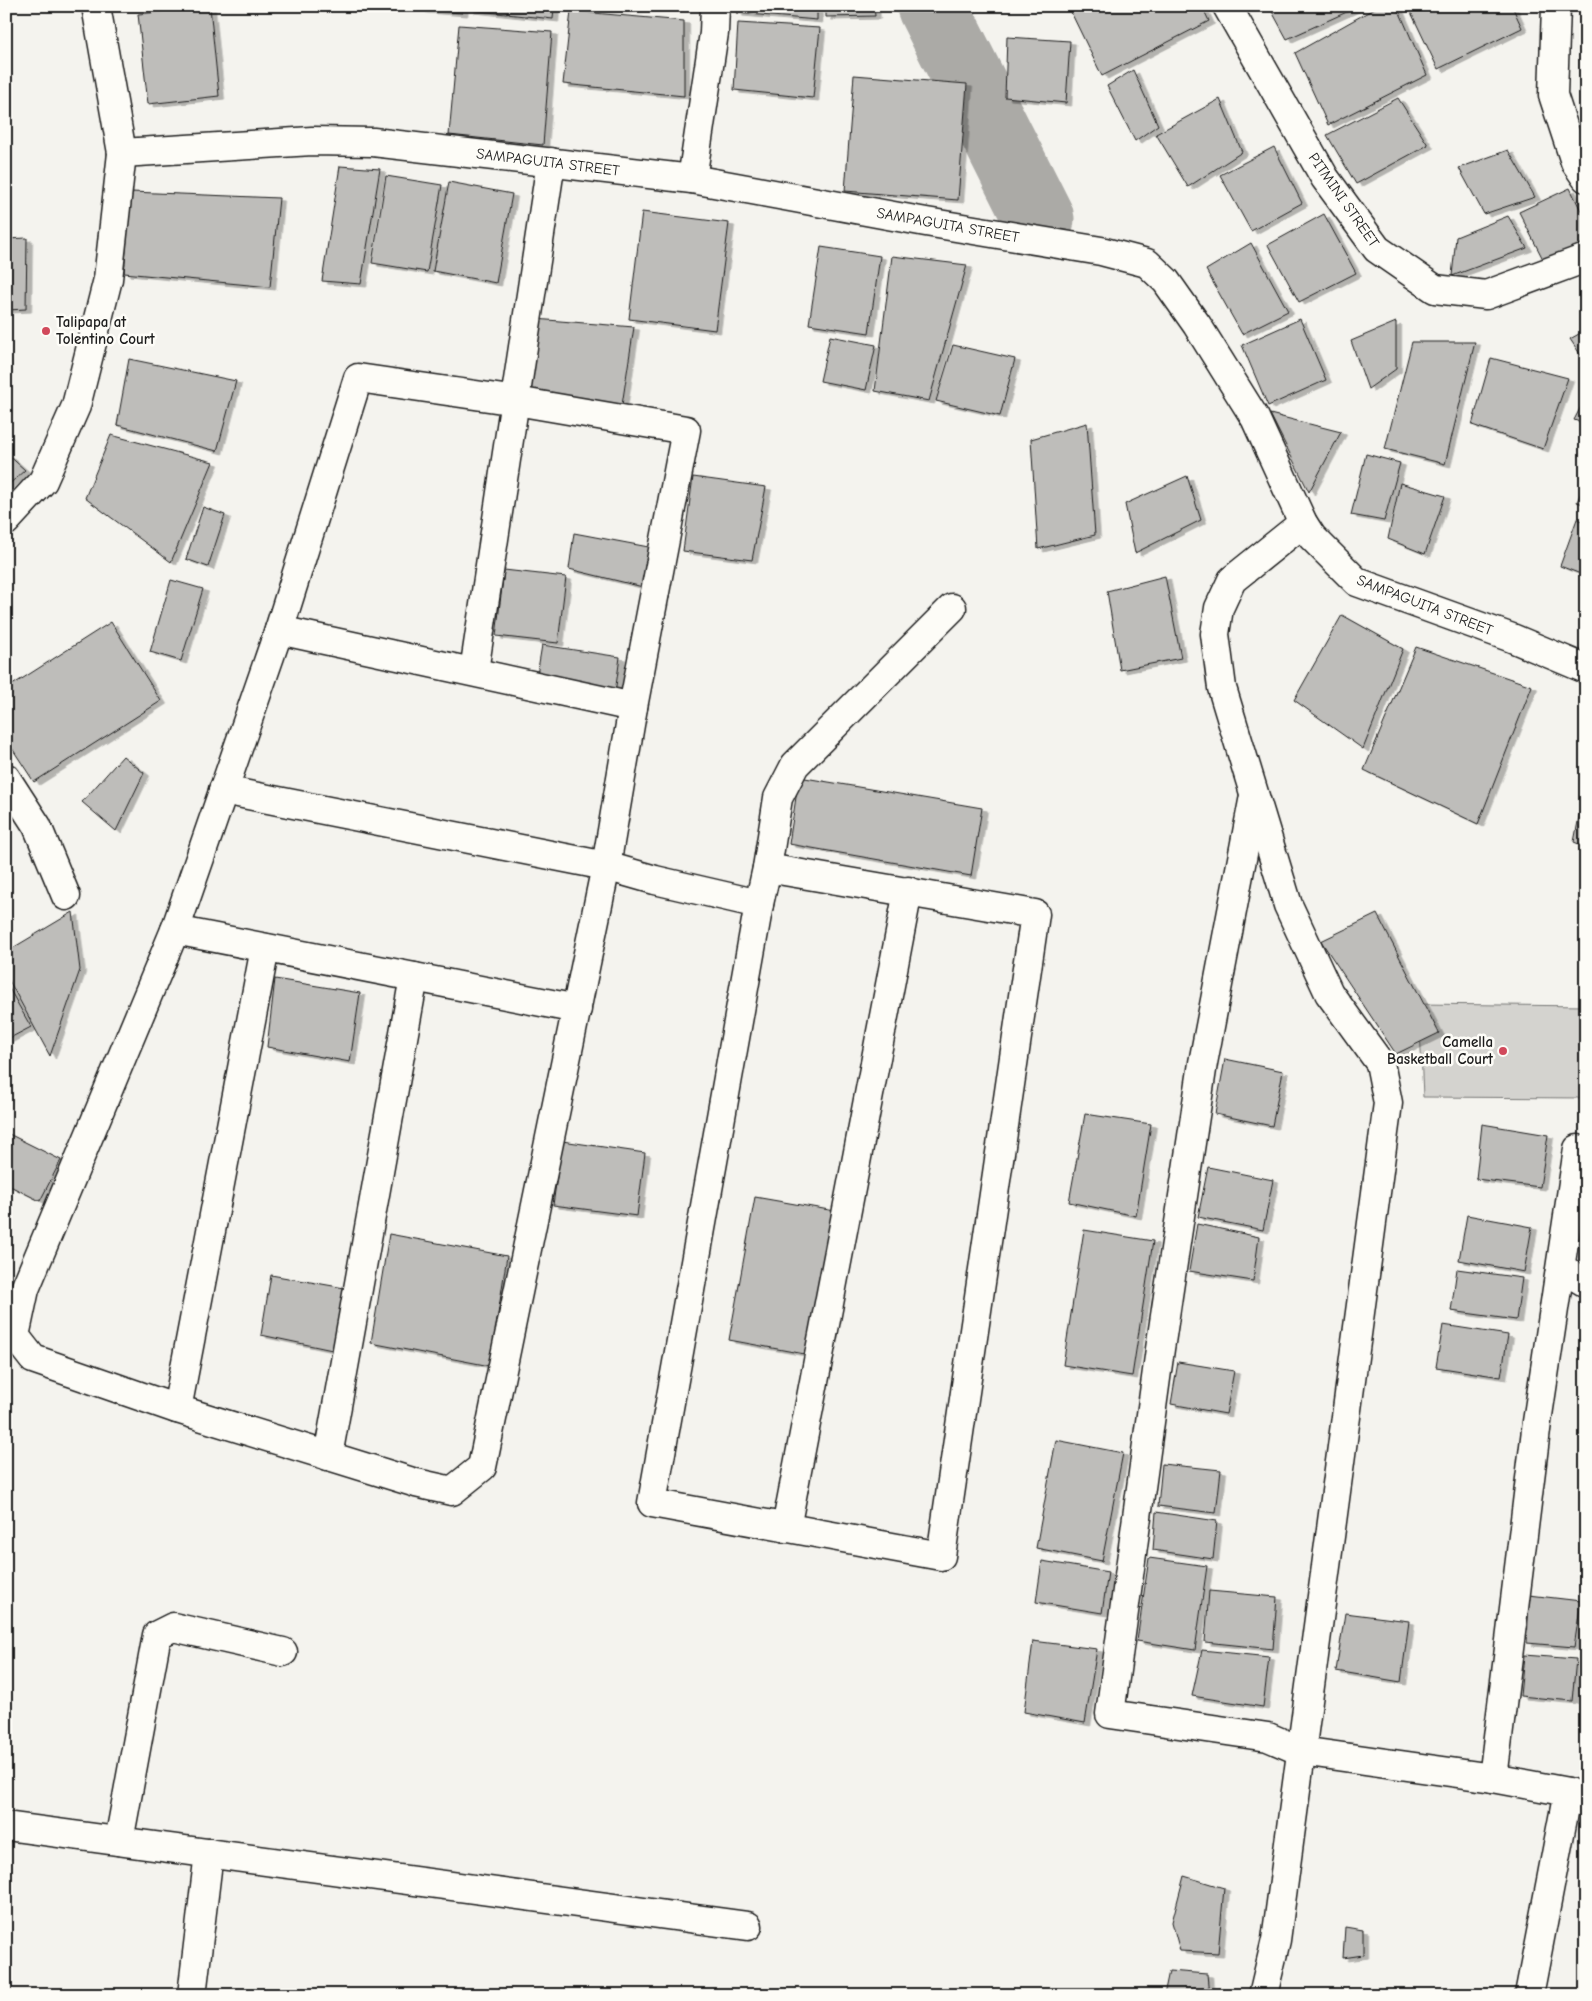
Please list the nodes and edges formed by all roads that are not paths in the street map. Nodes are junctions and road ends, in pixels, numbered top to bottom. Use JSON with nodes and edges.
{"nodes":[{"id":1,"x":96,"y":6,"type":"edge"},
{"id":2,"x":715,"y":6,"type":"edge"},
{"id":3,"x":1227,"y":6,"type":"edge"},
{"id":4,"x":1556,"y":6,"type":"edge"},
{"id":5,"x":122,"y":153,"type":"junction"},
{"id":6,"x":551,"y":162,"type":"junction"},
{"id":7,"x":1586,"y":178,"type":"edge"},
{"id":8,"x":692,"y":179,"type":"junction"},
{"id":9,"x":1586,"y":258,"type":"edge"},
{"id":10,"x":516,"y":401,"type":"junction"},
{"id":11,"x":6,"y":521,"type":"edge"},
{"id":12,"x":1303,"y":522,"type":"junction"},
{"id":13,"x":952,"y":608,"type":"dead end"},
{"id":14,"x":279,"y":630,"type":"junction"},
{"id":15,"x":1586,"y":669,"type":"edge"},
{"id":16,"x":474,"y":672,"type":"junction"},
{"id":17,"x":633,"y":707,"type":"junction"},
{"id":18,"x":6,"y":778,"type":"edge"},
{"id":19,"x":223,"y":790,"type":"junction"},
{"id":20,"x":1255,"y":792,"type":"junction"},
{"id":21,"x":606,"y":866,"type":"junction"},
{"id":22,"x":767,"y":868,"type":"junction"},
{"id":23,"x":908,"y":891,"type":"junction"},
{"id":24,"x":66,"y":896,"type":"dead end"},
{"id":25,"x":759,"y":904,"type":"junction"},
{"id":26,"x":176,"y":930,"type":"junction"},
{"id":27,"x":265,"y":948,"type":"junction"},
{"id":28,"x":414,"y":978,"type":"junction"},
{"id":29,"x":577,"y":1009,"type":"junction"},
{"id":30,"x":1578,"y":1149,"type":"dead end"},
{"id":31,"x":1561,"y":1268,"type":"junction"},
{"id":32,"x":1586,"y":1283,"type":"edge"},
{"id":33,"x":177,"y":1409,"type":"junction"},
{"id":34,"x":328,"y":1456,"type":"junction"},
{"id":35,"x":786,"y":1528,"type":"junction"},
{"id":36,"x":283,"y":1652,"type":"dead end"},
{"id":37,"x":1300,"y":1751,"type":"junction"},
{"id":38,"x":1493,"y":1778,"type":"junction"},
{"id":39,"x":1577,"y":1797,"type":"edge"},
{"id":40,"x":6,"y":1826,"type":"edge"},
{"id":41,"x":120,"y":1841,"type":"junction"},
{"id":42,"x":209,"y":1853,"type":"junction"},
{"id":43,"x":748,"y":1926,"type":"dead end"},
{"id":44,"x":192,"y":1995,"type":"edge"},
{"id":45,"x":1263,"y":1995,"type":"edge"},
{"id":46,"x":1529,"y":1995,"type":"edge"}],
"edges":[{"from":1,"to":5,"type":"street"},
{"from":2,"to":8,"type":"street"},
{"from":3,"to":9,"type":"street","name":"PITMINI STREET"},
{"from":4,"to":7,"type":"street"},
{"from":5,"to":6,"type":"street","name":"SAMPAGUITA STREET"},
{"from":5,"to":11,"type":"street"},
{"from":6,"to":8,"type":"street","name":"SAMPAGUITA STREET"},
{"from":6,"to":10,"type":"street"},
{"from":8,"to":12,"type":"street","name":"SAMPAGUITA STREET"},
{"from":10,"to":14,"type":"street"},
{"from":10,"to":16,"type":"street"},
{"from":10,"to":17,"type":"street"},
{"from":12,"to":15,"type":"street","name":"SAMPAGUITA STREET"},
{"from":12,"to":20,"type":"street"},
{"from":13,"to":22,"type":"street"},
{"from":14,"to":16,"type":"street"},
{"from":14,"to":19,"type":"street"},
{"from":16,"to":17,"type":"street"},
{"from":17,"to":21,"type":"street"},
{"from":18,"to":24,"type":"street"},
{"from":19,"to":21,"type":"street"},
{"from":19,"to":26,"type":"street"},
{"from":20,"to":37,"type":"street"},
{"from":20,"to":37,"type":"street"},
{"from":21,"to":25,"type":"street"},
{"from":21,"to":29,"type":"street"},
{"from":22,"to":23,"type":"street"},
{"from":22,"to":25,"type":"street"},
{"from":23,"to":35,"type":"street"},
{"from":23,"to":35,"type":"street"},
{"from":25,"to":35,"type":"street"},
{"from":26,"to":27,"type":"street"},
{"from":26,"to":33,"type":"street"},
{"from":27,"to":28,"type":"street"},
{"from":27,"to":33,"type":"street"},
{"from":28,"to":29,"type":"street"},
{"from":28,"to":34,"type":"street"},
{"from":29,"to":34,"type":"street"},
{"from":30,"to":31,"type":"street"},
{"from":31,"to":32,"type":"street"},
{"from":31,"to":38,"type":"street"},
{"from":33,"to":34,"type":"street"},
{"from":36,"to":41,"type":"street"},
{"from":37,"to":38,"type":"street"},
{"from":37,"to":45,"type":"street"},
{"from":38,"to":39,"type":"street"},
{"from":39,"to":46,"type":"street"},
{"from":40,"to":41,"type":"street"},
{"from":41,"to":42,"type":"street"},
{"from":42,"to":43,"type":"street"},
{"from":42,"to":44,"type":"street"}]}
